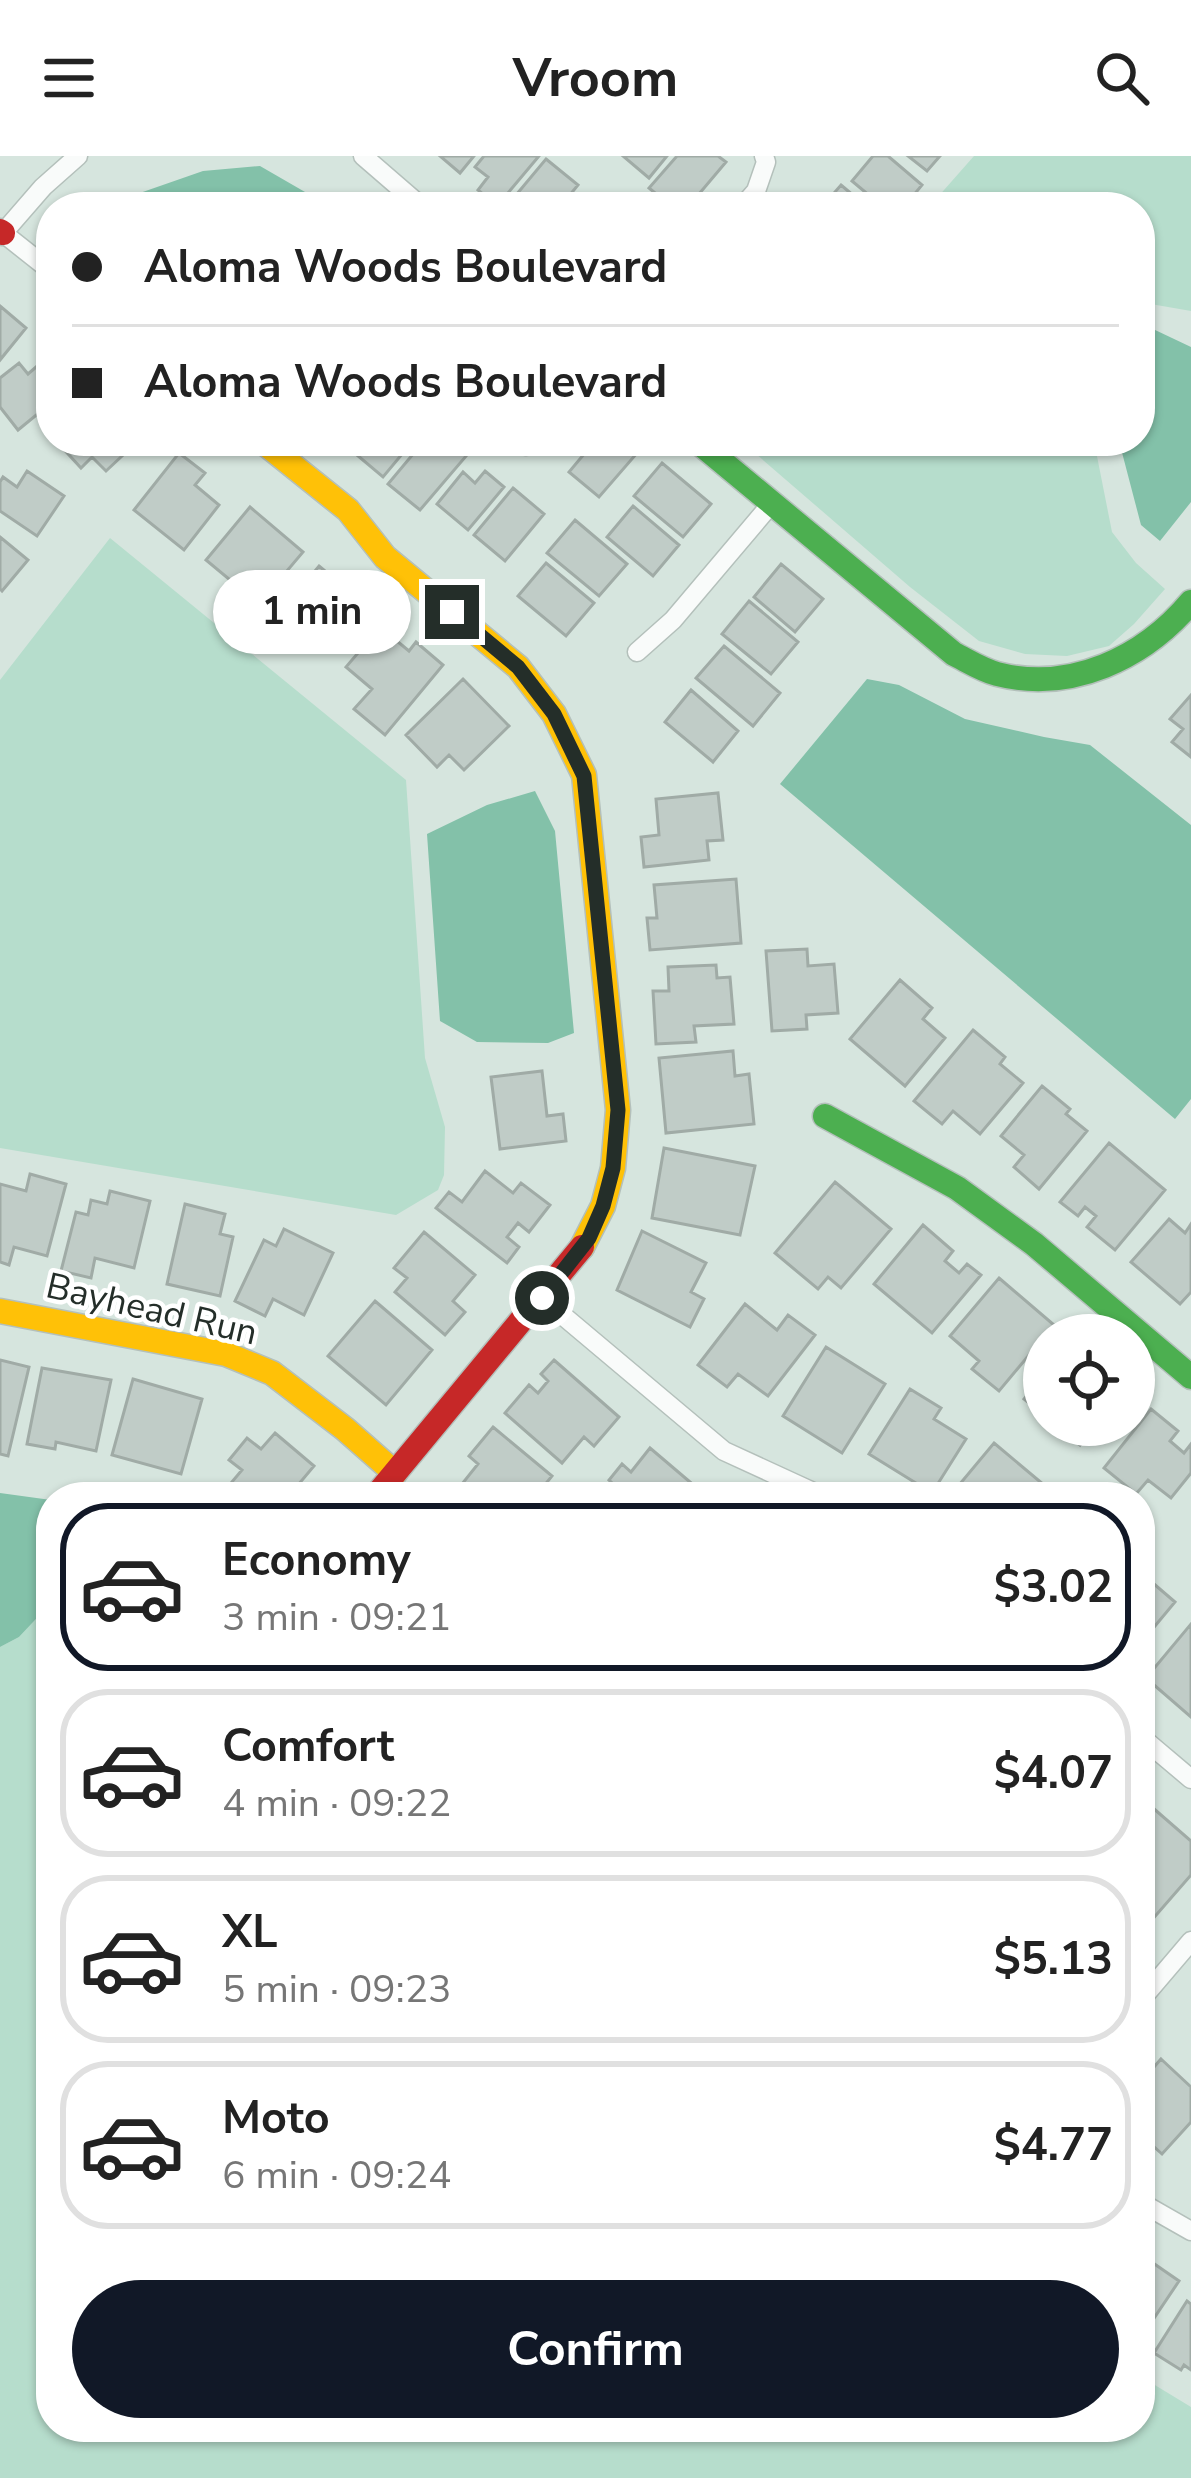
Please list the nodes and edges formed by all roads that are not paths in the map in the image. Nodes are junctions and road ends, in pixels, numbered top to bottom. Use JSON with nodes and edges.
{"nodes":[{"id":1,"x":78,"y":156,"type":"edge"},
{"id":2,"x":363,"y":156,"type":"edge"},
{"id":3,"x":764,"y":156,"type":"edge"},
{"id":4,"x":38,"y":192,"type":"edge"},
{"id":5,"x":405,"y":192,"type":"edge"},
{"id":6,"x":754,"y":192,"type":"edge"},
{"id":7,"x":36,"y":195,"type":"edge"},
{"id":8,"x":2,"y":232,"type":"edge"},
{"id":9,"x":36,"y":260,"type":"edge"},
{"id":10,"x":281,"y":456,"type":"edge"},
{"id":11,"x":716,"y":456,"type":"edge"},
{"id":12,"x":772,"y":502,"type":"junction"},
{"id":13,"x":1191,"y":602,"type":"edge"},
{"id":14,"x":637,"y":652,"type":"dead end"},
{"id":15,"x":825,"y":1116,"type":"dead end"},
{"id":16,"x":542,"y":1298,"type":"junction"},
{"id":17,"x":0,"y":1311,"type":"edge"},
{"id":18,"x":1191,"y":1377,"type":"edge"},
{"id":19,"x":395,"y":1473,"type":"junction"},
{"id":20,"x":782,"y":1479,"type":"junction"},
{"id":21,"x":388,"y":1482,"type":"edge"},
{"id":22,"x":779,"y":1482,"type":"edge"},
{"id":23,"x":789,"y":1482,"type":"edge"},
{"id":24,"x":1155,"y":1749,"type":"edge"},
{"id":25,"x":1191,"y":1779,"type":"edge"},
{"id":26,"x":1191,"y":1941,"type":"edge"},
{"id":27,"x":1155,"y":1983,"type":"edge"},
{"id":28,"x":1155,"y":2211,"type":"edge"},
{"id":29,"x":1191,"y":2231,"type":"edge"}],
"edges":[{"from":1,"to":4,"type":"street"},
{"from":2,"to":5,"type":"street"},
{"from":3,"to":6,"type":"street"},
{"from":7,"to":8,"type":"street"},
{"from":8,"to":9,"type":"street"},
{"from":10,"to":16,"type":"street"},
{"from":11,"to":12,"type":"street"},
{"from":12,"to":13,"type":"street"},
{"from":12,"to":14,"type":"street"},
{"from":15,"to":18,"type":"street"},
{"from":16,"to":19,"type":"street"},
{"from":16,"to":20,"type":"street"},
{"from":17,"to":19,"type":"street","name":"Bayhead Run"},
{"from":19,"to":21,"type":"street"},
{"from":20,"to":22,"type":"street"},
{"from":20,"to":23,"type":"street"},
{"from":24,"to":25,"type":"street"},
{"from":26,"to":27,"type":"street"},
{"from":28,"to":29,"type":"street"}]}
